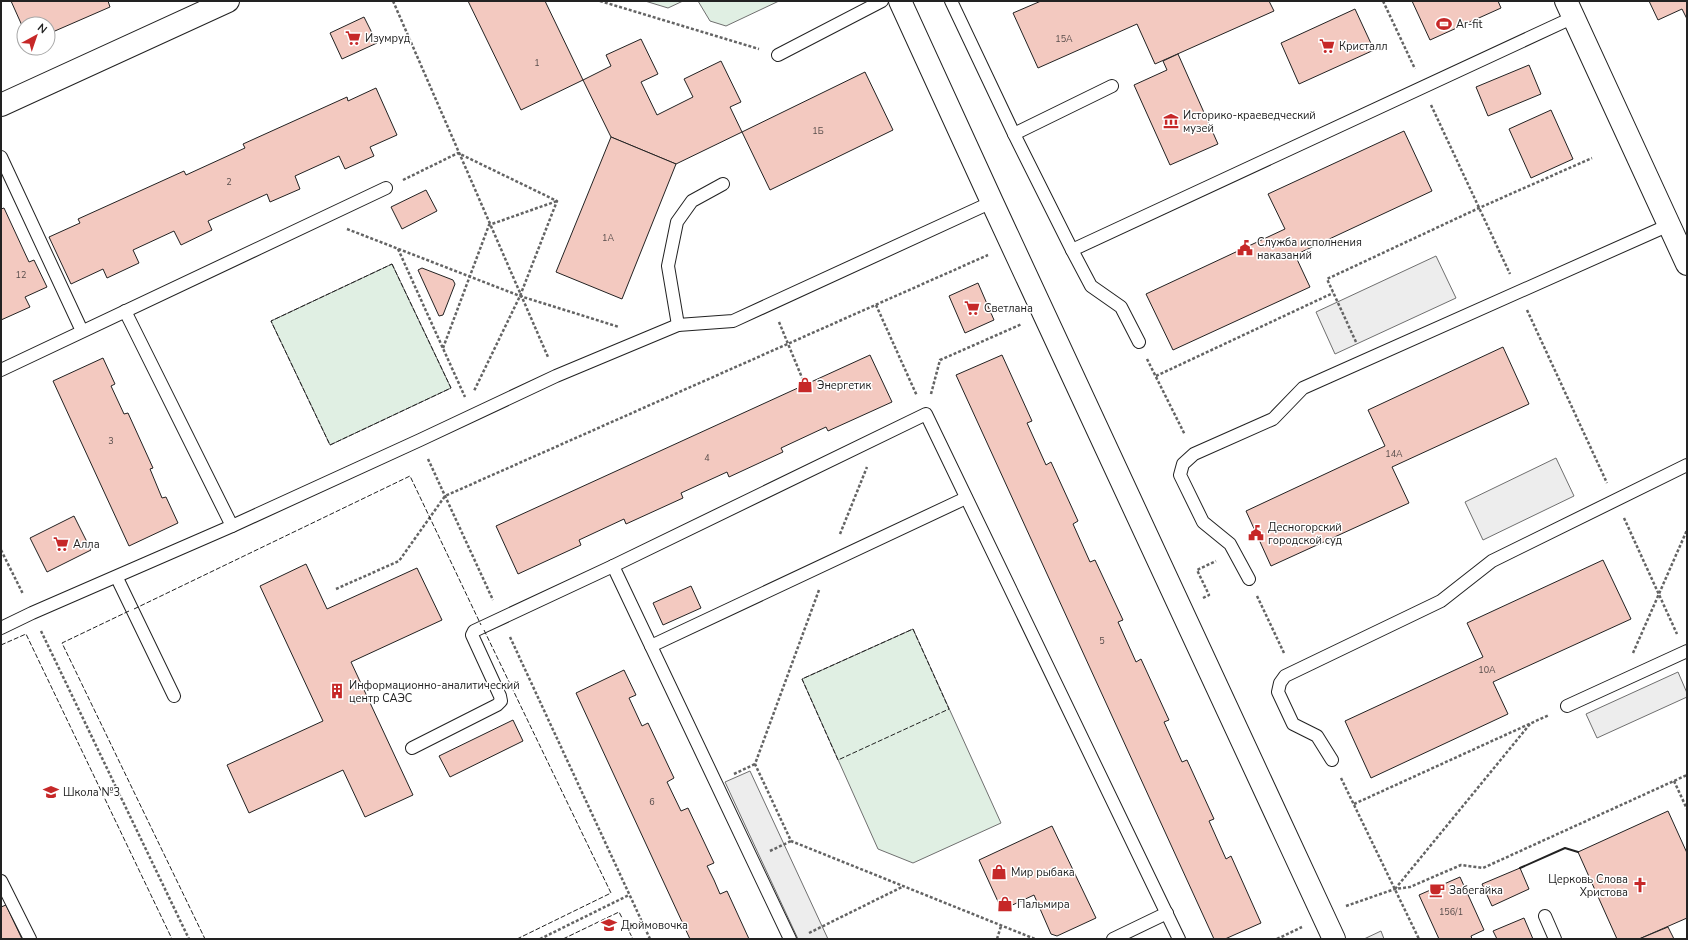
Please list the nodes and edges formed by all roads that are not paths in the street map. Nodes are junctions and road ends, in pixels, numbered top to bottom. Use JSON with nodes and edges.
{"nodes":[{"id":1,"x":228,"y":1,"type":"edge"},
{"id":2,"x":882,"y":1,"type":"edge"},
{"id":3,"x":900,"y":1,"type":"edge"},
{"id":4,"x":951,"y":1,"type":"edge"},
{"id":5,"x":1570,"y":9,"type":"edge"},
{"id":6,"x":778,"y":55,"type":"road end"},
{"id":7,"x":1112,"y":86,"type":"dead end"},
{"id":8,"x":1,"y":105,"type":"edge"},
{"id":9,"x":1014,"y":134,"type":"junction"},
{"id":10,"x":1,"y":157,"type":"edge"},
{"id":11,"x":723,"y":184,"type":"dead end"},
{"id":12,"x":386,"y":188,"type":"road end"},
{"id":13,"x":992,"y":202,"type":"junction"},
{"id":14,"x":1678,"y":237,"type":"edge"},
{"id":15,"x":1072,"y":250,"type":"junction"},
{"id":16,"x":1687,"y":264,"type":"edge"},
{"id":17,"x":125,"y":311,"type":"junction"},
{"id":18,"x":678,"y":325,"type":"junction"},
{"id":19,"x":82,"y":331,"type":"junction"},
{"id":20,"x":1139,"y":342,"type":"dead end"},
{"id":21,"x":1,"y":370,"type":"edge"},
{"id":22,"x":1687,"y":465,"type":"edge"},
{"id":23,"x":966,"y":498,"type":"junction"},
{"id":24,"x":232,"y":526,"type":"junction"},
{"id":25,"x":614,"y":566,"type":"junction"},
{"id":26,"x":117,"y":578,"type":"junction"},
{"id":27,"x":1249,"y":579,"type":"road end"},
{"id":28,"x":1,"y":628,"type":"edge"},
{"id":29,"x":651,"y":646,"type":"junction"},
{"id":30,"x":1686,"y":651,"type":"edge"},
{"id":31,"x":174,"y":696,"type":"dead end"},
{"id":32,"x":1567,"y":706,"type":"road end"},
{"id":33,"x":412,"y":748,"type":"dead end"},
{"id":34,"x":1332,"y":760,"type":"dead end"},
{"id":35,"x":1,"y":881,"type":"edge"},
{"id":36,"x":1167,"y":913,"type":"junction"},
{"id":37,"x":1545,"y":916,"type":"dead end"},
{"id":38,"x":30,"y":939,"type":"edge"},
{"id":39,"x":790,"y":939,"type":"edge"},
{"id":40,"x":1113,"y":939,"type":"edge"},
{"id":41,"x":1179,"y":939,"type":"edge"},
{"id":42,"x":1334,"y":939,"type":"edge"},
{"id":43,"x":1555,"y":939,"type":"edge"}],
"edges":[{"from":1,"to":8,"type":"street"},
{"from":2,"to":6,"type":"lane"},
{"from":3,"to":13,"type":"street"},
{"from":4,"to":9,"type":"lane"},
{"from":5,"to":14,"type":"street"},
{"from":5,"to":15,"type":"lane"},
{"from":7,"to":9,"type":"lane"},
{"from":9,"to":15,"type":"lane"},
{"from":10,"to":19,"type":"lane"},
{"from":11,"to":18,"type":"lane"},
{"from":12,"to":17,"type":"lane"},
{"from":13,"to":18,"type":"lane"},
{"from":13,"to":42,"type":"street"},
{"from":14,"to":16,"type":"street"},
{"from":14,"to":27,"type":"lane"},
{"from":15,"to":20,"type":"lane"},
{"from":17,"to":19,"type":"lane"},
{"from":17,"to":24,"type":"lane"},
{"from":18,"to":24,"type":"lane"},
{"from":19,"to":21,"type":"lane"},
{"from":22,"to":34,"type":"lane"},
{"from":23,"to":25,"type":"lane"},
{"from":23,"to":29,"type":"lane"},
{"from":23,"to":36,"type":"lane"},
{"from":24,"to":26,"type":"lane"},
{"from":25,"to":29,"type":"lane"},
{"from":25,"to":33,"type":"lane"},
{"from":26,"to":28,"type":"lane"},
{"from":26,"to":31,"type":"lane"},
{"from":29,"to":39,"type":"lane"},
{"from":30,"to":32,"type":"lane"},
{"from":35,"to":38,"type":"lane"},
{"from":36,"to":40,"type":"lane"},
{"from":36,"to":41,"type":"lane"},
{"from":37,"to":43,"type":"lane"}]}
